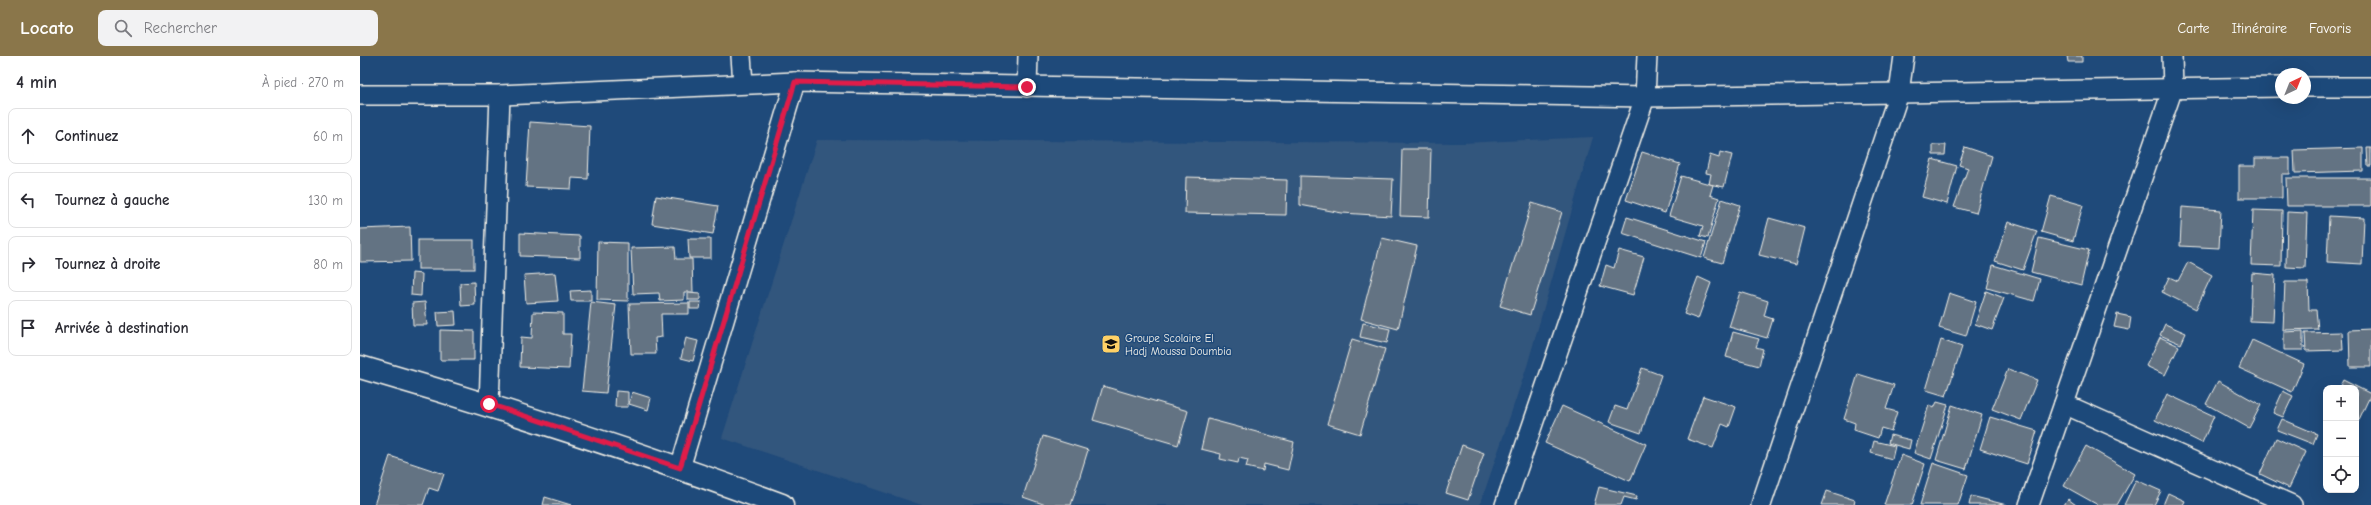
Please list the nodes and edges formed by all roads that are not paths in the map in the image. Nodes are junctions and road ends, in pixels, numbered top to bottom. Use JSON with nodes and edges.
{"nodes":[{"id":1,"x":741,"y":56,"type":"edge"},
{"id":2,"x":1028,"y":56,"type":"edge"},
{"id":3,"x":1647,"y":56,"type":"edge"},
{"id":4,"x":1904,"y":56,"type":"edge"},
{"id":5,"x":2172,"y":56,"type":"edge"},
{"id":6,"x":795,"y":82,"type":"junction"},
{"id":7,"x":743,"y":83,"type":"junction"},
{"id":8,"x":1027,"y":87,"type":"junction"},
{"id":9,"x":2275,"y":87,"type":"edge"},
{"id":10,"x":2311,"y":87,"type":"edge"},
{"id":11,"x":2371,"y":87,"type":"edge"},
{"id":12,"x":2173,"y":88,"type":"junction"},
{"id":13,"x":1899,"y":93,"type":"junction"},
{"id":14,"x":360,"y":95,"type":"edge"},
{"id":15,"x":500,"y":96,"type":"junction"},
{"id":16,"x":1645,"y":97,"type":"junction"},
{"id":17,"x":360,"y":366,"type":"edge"},
{"id":18,"x":489,"y":404,"type":"junction"},
{"id":19,"x":2064,"y":404,"type":"junction"},
{"id":20,"x":680,"y":468,"type":"junction"},
{"id":21,"x":782,"y":505,"type":"edge"},
{"id":22,"x":1505,"y":505,"type":"edge"},
{"id":23,"x":1761,"y":505,"type":"edge"},
{"id":24,"x":2030,"y":505,"type":"edge"},
{"id":25,"x":2292,"y":505,"type":"edge"}],
"edges":[{"from":1,"to":7,"type":"street"},
{"from":2,"to":8,"type":"street"},
{"from":3,"to":16,"type":"street"},
{"from":4,"to":13,"type":"street"},
{"from":5,"to":12,"type":"street"},
{"from":6,"to":7,"type":"street"},
{"from":6,"to":8,"type":"street"},
{"from":6,"to":20,"type":"street"},
{"from":7,"to":15,"type":"street"},
{"from":8,"to":16,"type":"street"},
{"from":9,"to":12,"type":"street"},
{"from":10,"to":11,"type":"street"},
{"from":12,"to":13,"type":"street"},
{"from":12,"to":19,"type":"street"},
{"from":13,"to":16,"type":"street"},
{"from":13,"to":23,"type":"street"},
{"from":14,"to":15,"type":"street"},
{"from":15,"to":18,"type":"street"},
{"from":16,"to":22,"type":"street"},
{"from":17,"to":18,"type":"street"},
{"from":18,"to":20,"type":"street"},
{"from":19,"to":24,"type":"street"},
{"from":19,"to":25,"type":"street"},
{"from":20,"to":21,"type":"street"}]}
